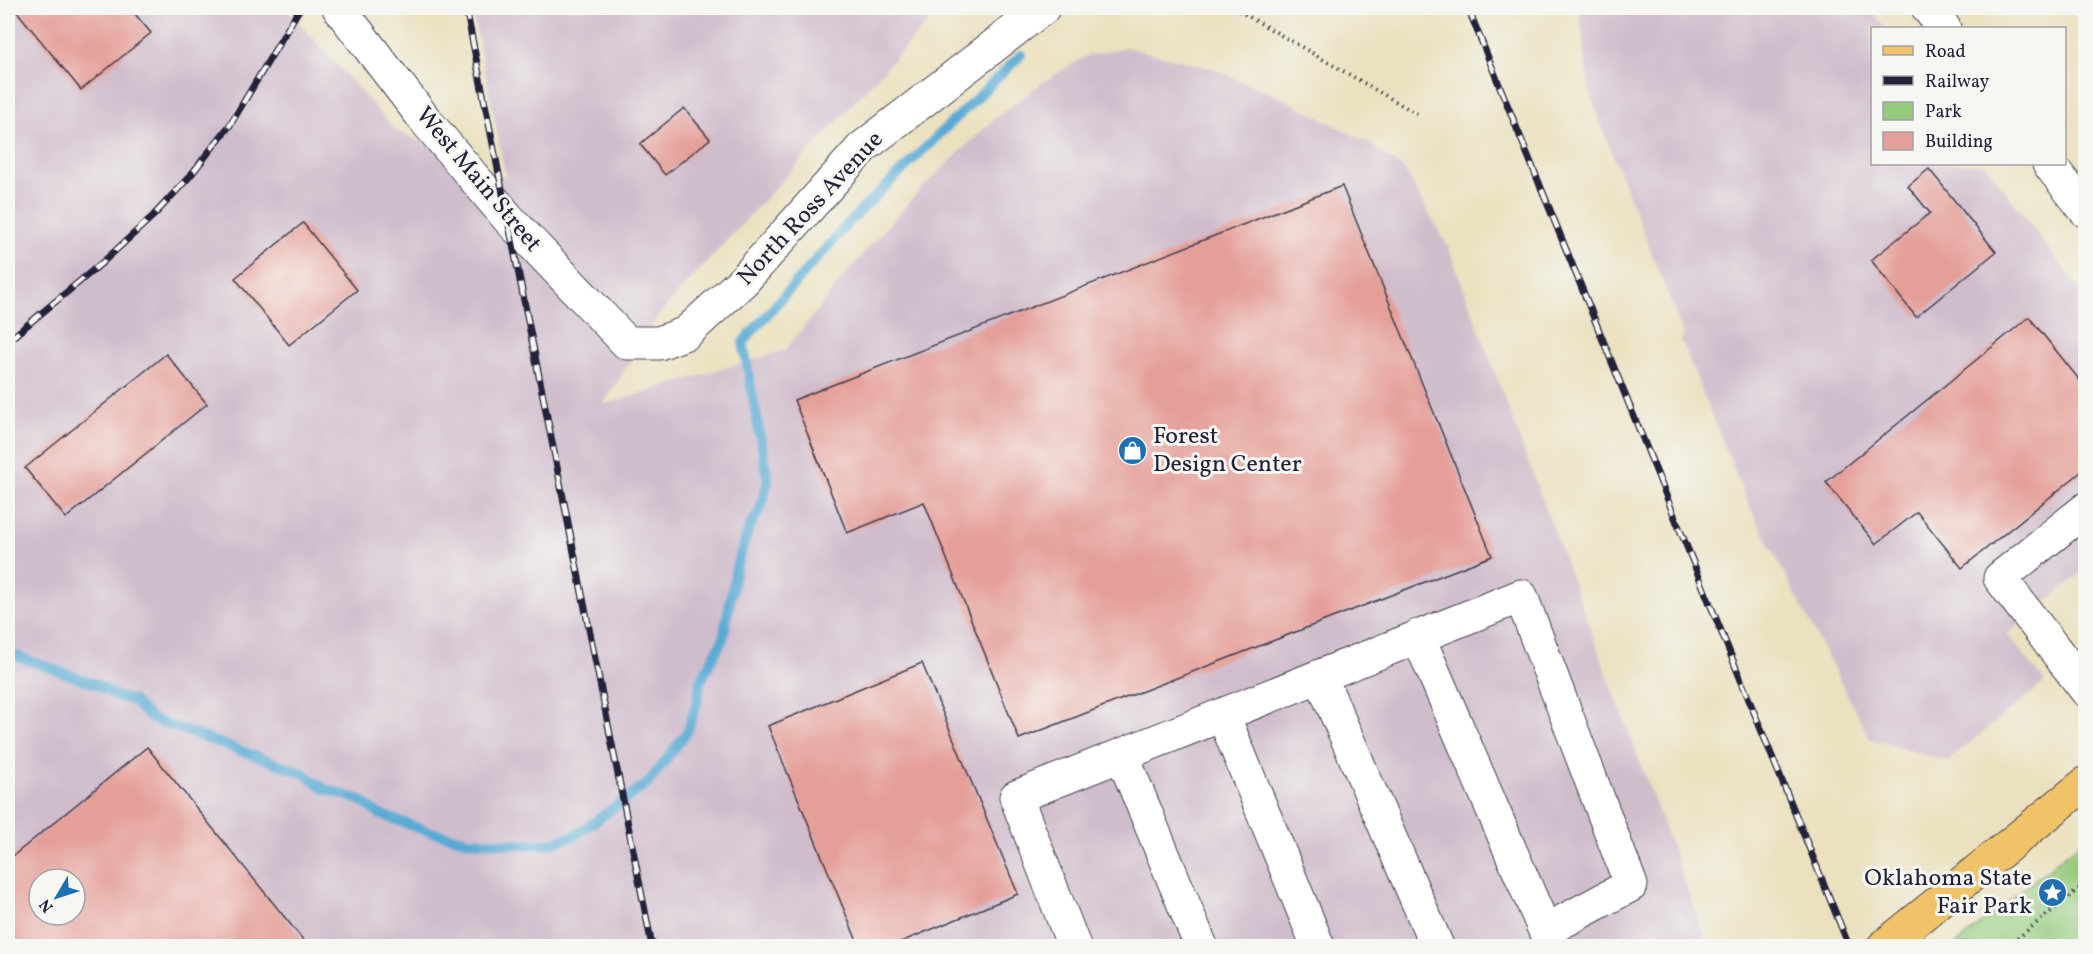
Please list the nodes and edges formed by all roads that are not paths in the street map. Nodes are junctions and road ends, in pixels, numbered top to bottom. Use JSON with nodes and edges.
{"nodes":[{"id":1,"x":339,"y":8,"type":"edge"},
{"id":2,"x":1043,"y":8,"type":"edge"},
{"id":3,"x":1928,"y":8,"type":"edge"},
{"id":4,"x":1943,"y":27,"type":"edge"},
{"id":5,"x":2050,"y":165,"type":"edge"},
{"id":6,"x":2085,"y":211,"type":"edge"},
{"id":7,"x":627,"y":343,"type":"joint"},
{"id":8,"x":2085,"y":509,"type":"edge"},
{"id":9,"x":1418,"y":636,"type":"junction"},
{"id":10,"x":1320,"y":676,"type":"junction"},
{"id":11,"x":2085,"y":690,"type":"edge"},
{"id":12,"x":1223,"y":715,"type":"junction"},
{"id":13,"x":1122,"y":755,"type":"junction"},
{"id":14,"x":2085,"y":783,"type":"edge"},
{"id":15,"x":1543,"y":941,"type":"edge"},
{"id":16,"x":1074,"y":946,"type":"edge"},
{"id":17,"x":1201,"y":946,"type":"edge"},
{"id":18,"x":1318,"y":946,"type":"edge"},
{"id":19,"x":1437,"y":946,"type":"edge"},
{"id":20,"x":1884,"y":946,"type":"edge"}],
"edges":[{"from":1,"to":7,"type":"street","name":"West Main Street"},
{"from":2,"to":7,"type":"street","name":"North Ross Avenue"},
{"from":3,"to":4,"type":"street"},
{"from":5,"to":6,"type":"street"},
{"from":8,"to":11,"type":"street"},
{"from":9,"to":10,"type":"street"},
{"from":9,"to":15,"type":"street"},
{"from":9,"to":15,"type":"street"},
{"from":10,"to":12,"type":"street"},
{"from":10,"to":19,"type":"street"},
{"from":12,"to":13,"type":"street"},
{"from":12,"to":18,"type":"street"},
{"from":13,"to":16,"type":"street"},
{"from":13,"to":17,"type":"street"},
{"from":14,"to":20,"type":"main road"}]}
